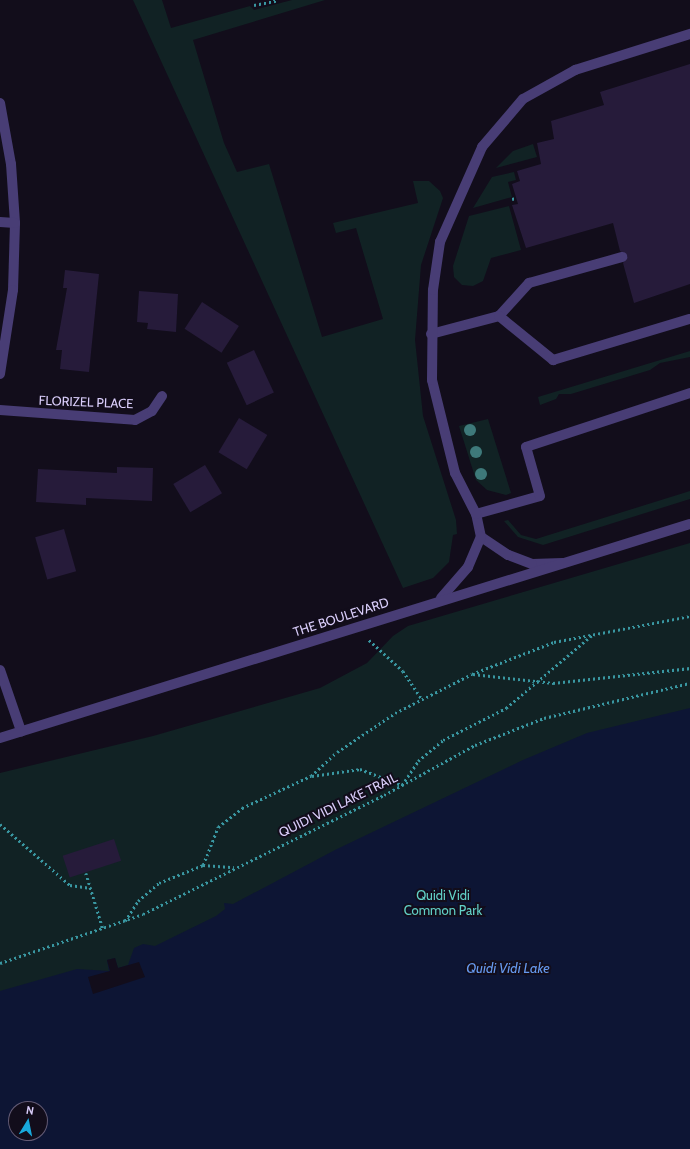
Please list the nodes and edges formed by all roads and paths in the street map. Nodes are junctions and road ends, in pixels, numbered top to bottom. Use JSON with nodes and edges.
{"nodes":[{"id":1,"x":279,"y":0,"type":"edge"},
{"id":2,"x":254,"y":5,"type":"dead end"},
{"id":3,"x":690,"y":34,"type":"edge"},
{"id":4,"x":0,"y":103,"type":"edge"},
{"id":5,"x":516,"y":198,"type":"dead end"},
{"id":6,"x":512,"y":200,"type":"dead end"},
{"id":7,"x":0,"y":222,"type":"edge"},
{"id":8,"x":15,"y":223,"type":"junction"},
{"id":9,"x":622,"y":257,"type":"dead end"},
{"id":10,"x":499,"y":316,"type":"junction"},
{"id":11,"x":690,"y":319,"type":"edge"},
{"id":12,"x":431,"y":334,"type":"junction"},
{"id":13,"x":0,"y":374,"type":"edge"},
{"id":14,"x":690,"y":393,"type":"edge"},
{"id":15,"x":162,"y":396,"type":"dead end"},
{"id":16,"x":0,"y":410,"type":"edge"},
{"id":17,"x":476,"y":514,"type":"junction"},
{"id":18,"x":690,"y":524,"type":"edge"},
{"id":19,"x":481,"y":537,"type":"junction"},
{"id":20,"x":563,"y":563,"type":"junction"},
{"id":21,"x":439,"y":600,"type":"junction"},
{"id":22,"x":690,"y":616,"type":"edge"},
{"id":23,"x":593,"y":634,"type":"junction"},
{"id":24,"x":381,"y":650,"type":"dead end"},
{"id":25,"x":690,"y":668,"type":"edge"},
{"id":26,"x":0,"y":670,"type":"edge"},
{"id":27,"x":472,"y":674,"type":"junction"},
{"id":28,"x":537,"y":680,"type":"junction"},
{"id":29,"x":690,"y":683,"type":"edge"},
{"id":30,"x":422,"y":699,"type":"junction"},
{"id":31,"x":21,"y":731,"type":"junction"},
{"id":32,"x":0,"y":738,"type":"edge"},
{"id":33,"x":311,"y":776,"type":"junction"},
{"id":34,"x":402,"y":785,"type":"junction"},
{"id":35,"x":0,"y":824,"type":"edge"},
{"id":36,"x":203,"y":865,"type":"junction"},
{"id":37,"x":235,"y":868,"type":"junction"},
{"id":38,"x":86,"y":873,"type":"dead end"},
{"id":39,"x":91,"y":888,"type":"junction"},
{"id":40,"x":125,"y":922,"type":"junction"},
{"id":41,"x":103,"y":929,"type":"junction"},
{"id":42,"x":0,"y":963,"type":"edge"}],
"edges":[{"from":1,"to":2,"type":"path"},
{"from":3,"to":12,"type":"street"},
{"from":4,"to":8,"type":"street"},
{"from":5,"to":6,"type":"path"},
{"from":7,"to":8,"type":"street"},
{"from":8,"to":13,"type":"street"},
{"from":9,"to":10,"type":"street"},
{"from":10,"to":11,"type":"street"},
{"from":10,"to":12,"type":"street"},
{"from":12,"to":17,"type":"street"},
{"from":14,"to":17,"type":"street"},
{"from":15,"to":16,"type":"street","name":"FLORIZEL PLACE"},
{"from":17,"to":19,"type":"street"},
{"from":18,"to":20,"type":"street","name":"THE BOULEVARD"},
{"from":19,"to":20,"type":"street"},
{"from":19,"to":21,"type":"street"},
{"from":20,"to":21,"type":"street","name":"THE BOULEVARD"},
{"from":21,"to":31,"type":"street","name":"THE BOULEVARD"},
{"from":22,"to":23,"type":"path"},
{"from":23,"to":27,"type":"path"},
{"from":23,"to":28,"type":"path"},
{"from":24,"to":30,"type":"path"},
{"from":25,"to":28,"type":"path"},
{"from":26,"to":31,"type":"street"},
{"from":27,"to":28,"type":"path"},
{"from":27,"to":30,"type":"path"},
{"from":28,"to":34,"type":"path"},
{"from":29,"to":34,"type":"path","name":"QUIDI VIDI LAKE TRAIL"},
{"from":30,"to":33,"type":"path"},
{"from":31,"to":32,"type":"street","name":"THE BOULEVARD"},
{"from":33,"to":34,"type":"path"},
{"from":33,"to":36,"type":"path"},
{"from":34,"to":37,"type":"path","name":"QUIDI VIDI LAKE TRAIL"},
{"from":35,"to":39,"type":"path"},
{"from":36,"to":37,"type":"path"},
{"from":36,"to":40,"type":"path"},
{"from":37,"to":40,"type":"path","name":"QUIDI VIDI LAKE TRAIL"},
{"from":38,"to":39,"type":"path"},
{"from":39,"to":41,"type":"path"},
{"from":40,"to":41,"type":"path","name":"QUIDI VIDI LAKE TRAIL"},
{"from":41,"to":42,"type":"path","name":"QUIDI VIDI LAKE TRAIL"}]}
